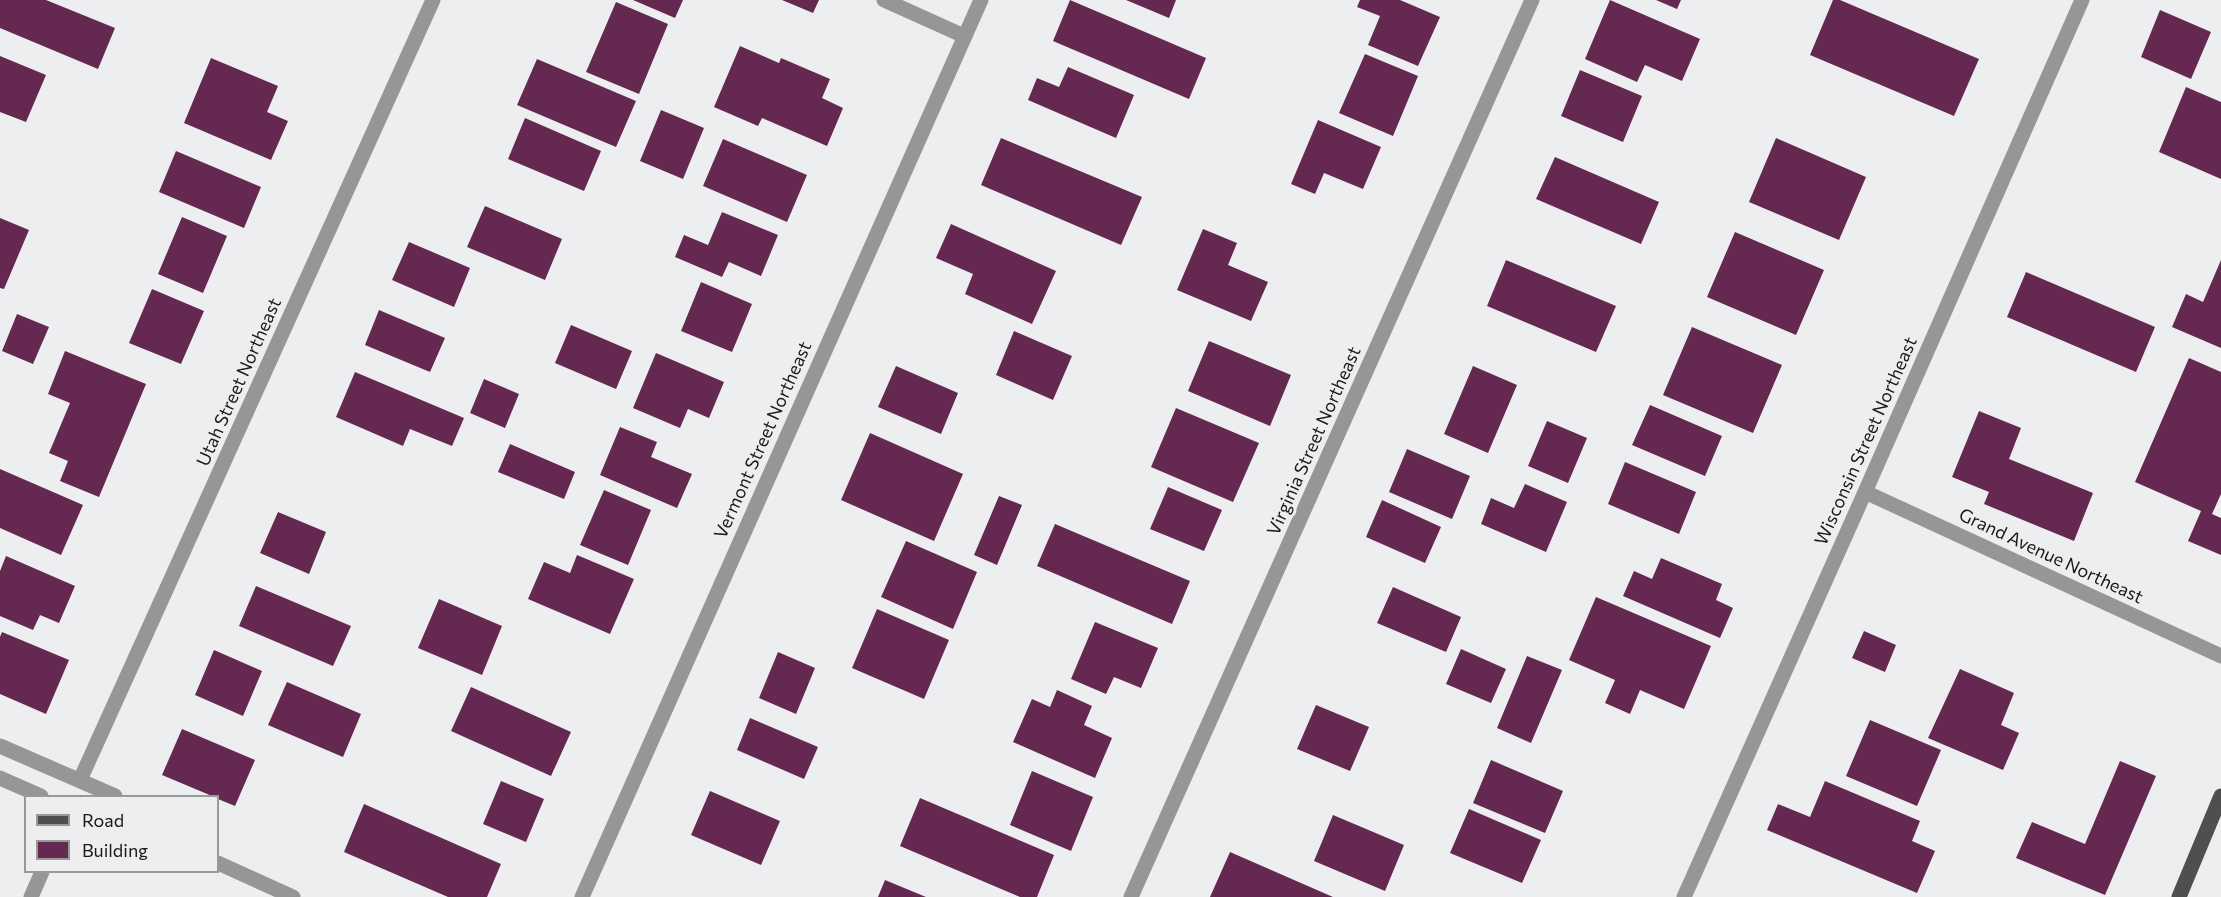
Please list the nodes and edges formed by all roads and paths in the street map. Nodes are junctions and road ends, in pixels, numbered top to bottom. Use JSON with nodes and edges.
{"nodes":[{"id":1,"x":433,"y":0,"type":"edge"},
{"id":2,"x":884,"y":0,"type":"edge"},
{"id":3,"x":981,"y":0,"type":"edge"},
{"id":4,"x":1532,"y":0,"type":"edge"},
{"id":5,"x":2082,"y":0,"type":"edge"},
{"id":6,"x":964,"y":36,"type":"junction"},
{"id":7,"x":1865,"y":492,"type":"junction"},
{"id":8,"x":2221,"y":656,"type":"edge"},
{"id":9,"x":0,"y":746,"type":"edge"},
{"id":10,"x":0,"y":778,"type":"edge"},
{"id":11,"x":80,"y":780,"type":"junction"},
{"id":12,"x":39,"y":795,"type":"edge"},
{"id":13,"x":113,"y":795,"type":"edge"},
{"id":14,"x":2221,"y":796,"type":"edge"},
{"id":15,"x":219,"y":863,"type":"edge"},
{"id":16,"x":42,"y":873,"type":"edge"},
{"id":17,"x":31,"y":897,"type":"edge"},
{"id":18,"x":293,"y":897,"type":"edge"},
{"id":19,"x":582,"y":897,"type":"edge"},
{"id":20,"x":1131,"y":897,"type":"edge"},
{"id":21,"x":1684,"y":897,"type":"edge"},
{"id":22,"x":2179,"y":897,"type":"edge"}],
"edges":[{"from":1,"to":11,"type":"street","name":"Utah Street Northeast"},
{"from":2,"to":6,"type":"street"},
{"from":3,"to":6,"type":"street","name":"Vermont Street Northeast"},
{"from":4,"to":20,"type":"street","name":"Virginia Street Northeast"},
{"from":5,"to":7,"type":"street","name":"Wisconsin Street Northeast"},
{"from":6,"to":19,"type":"street","name":"Vermont Street Northeast"},
{"from":7,"to":8,"type":"street","name":"Grand Avenue Northeast"},
{"from":7,"to":21,"type":"street","name":"Wisconsin Street Northeast"},
{"from":9,"to":11,"type":"street"},
{"from":10,"to":12,"type":"street"},
{"from":11,"to":13,"type":"street"},
{"from":14,"to":22,"type":"main road"},
{"from":15,"to":18,"type":"street"},
{"from":16,"to":17,"type":"street"}]}
